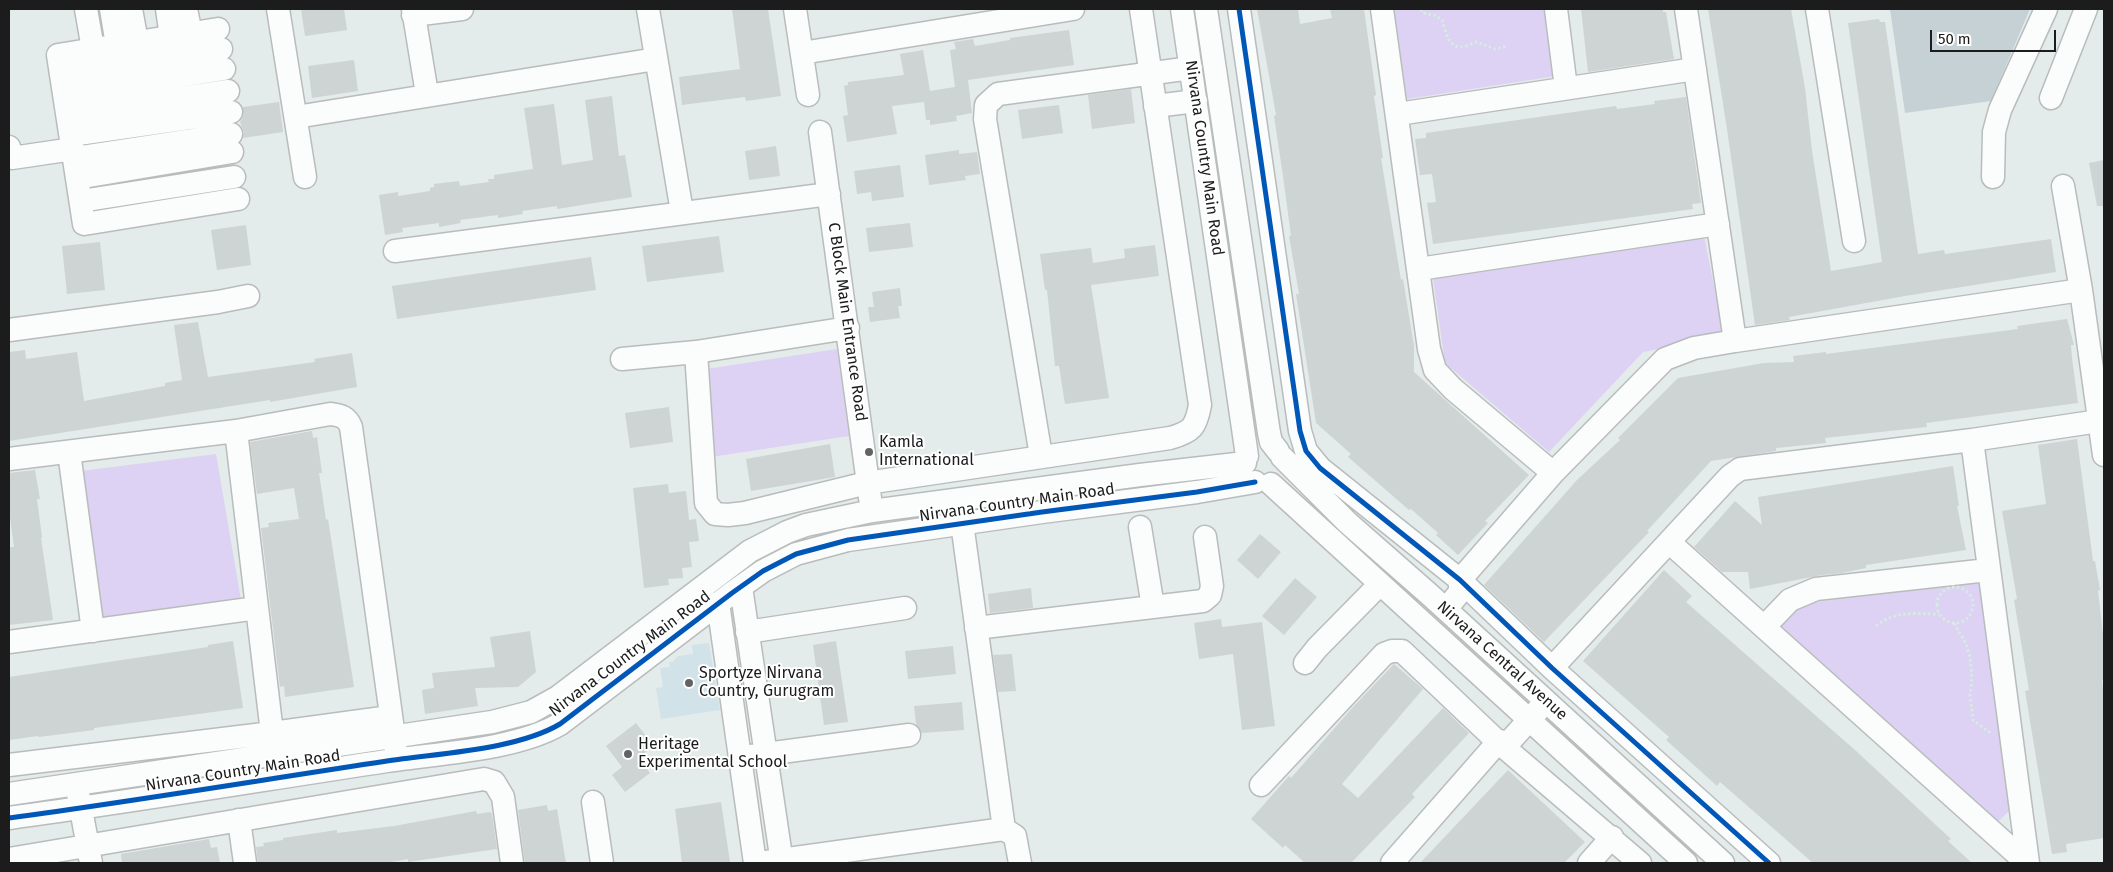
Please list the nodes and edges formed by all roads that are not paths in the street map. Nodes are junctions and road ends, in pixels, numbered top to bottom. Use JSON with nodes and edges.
{"nodes":[{"id":1,"x":86,"y":9,"type":"edge"},
{"id":2,"x":111,"y":9,"type":"edge"},
{"id":3,"x":131,"y":9,"type":"edge"},
{"id":4,"x":146,"y":9,"type":"edge"},
{"id":5,"x":166,"y":9,"type":"edge"},
{"id":6,"x":186,"y":9,"type":"edge"},
{"id":7,"x":278,"y":9,"type":"edge"},
{"id":8,"x":462,"y":9,"type":"edge"},
{"id":9,"x":648,"y":9,"type":"edge"},
{"id":10,"x":796,"y":9,"type":"edge"},
{"id":11,"x":1073,"y":9,"type":"edge"},
{"id":12,"x":1141,"y":9,"type":"edge"},
{"id":13,"x":1182,"y":9,"type":"edge"},
{"id":14,"x":1206,"y":9,"type":"edge"},
{"id":15,"x":1239,"y":9,"type":"edge"},
{"id":16,"x":1382,"y":9,"type":"edge"},
{"id":17,"x":1556,"y":9,"type":"edge"},
{"id":18,"x":1686,"y":9,"type":"edge"},
{"id":19,"x":1816,"y":9,"type":"edge"},
{"id":20,"x":2046,"y":9,"type":"edge"},
{"id":21,"x":2086,"y":9,"type":"edge"},
{"id":22,"x":413,"y":12,"type":"edge"},
{"id":23,"x":1008,"y":14,"type":"edge"},
{"id":24,"x":154,"y":39,"type":"junction"},
{"id":25,"x":93,"y":49,"type":"junction"},
{"id":26,"x":802,"y":53,"type":"junction"},
{"id":27,"x":656,"y":59,"type":"junction"},
{"id":28,"x":1191,"y":68,"type":"junction"},
{"id":29,"x":1695,"y":69,"type":"junction"},
{"id":30,"x":1150,"y":74,"type":"junction"},
{"id":31,"x":1566,"y":88,"type":"junction"},
{"id":32,"x":226,"y":91,"type":"junction"},
{"id":33,"x":427,"y":94,"type":"junction"},
{"id":34,"x":808,"y":95,"type":"dead end"},
{"id":35,"x":2051,"y":98,"type":"dead end"},
{"id":36,"x":1196,"y":101,"type":"junction"},
{"id":37,"x":1156,"y":106,"type":"junction"},
{"id":38,"x":1398,"y":114,"type":"junction"},
{"id":39,"x":296,"y":117,"type":"junction"},
{"id":40,"x":70,"y":129,"type":"junction"},
{"id":41,"x":820,"y":132,"type":"dead end"},
{"id":42,"x":9,"y":146,"type":"edge"},
{"id":43,"x":305,"y":177,"type":"dead end"},
{"id":44,"x":1993,"y":177,"type":"dead end"},
{"id":45,"x":2063,"y":186,"type":"dead end"},
{"id":46,"x":236,"y":188,"type":"dead end"},
{"id":47,"x":829,"y":194,"type":"junction"},
{"id":48,"x":682,"y":212,"type":"junction"},
{"id":49,"x":1718,"y":224,"type":"junction"},
{"id":50,"x":1854,"y":241,"type":"dead end"},
{"id":51,"x":395,"y":251,"type":"dead end"},
{"id":52,"x":1418,"y":270,"type":"junction"},
{"id":53,"x":2081,"y":290,"type":"junction"},
{"id":54,"x":248,"y":296,"type":"dead end"},
{"id":55,"x":848,"y":328,"type":"junction"},
{"id":56,"x":9,"y":330,"type":"edge"},
{"id":57,"x":1735,"y":341,"type":"junction"},
{"id":58,"x":696,"y":352,"type":"junction"},
{"id":59,"x":622,"y":359,"type":"dead end"},
{"id":60,"x":2099,"y":421,"type":"junction"},
{"id":61,"x":236,"y":431,"type":"junction"},
{"id":62,"x":1972,"y":440,"type":"junction"},
{"id":63,"x":69,"y":452,"type":"junction"},
{"id":64,"x":1280,"y":454,"type":"junction"},
{"id":65,"x":2104,"y":455,"type":"edge"},
{"id":66,"x":1041,"y":456,"type":"junction"},
{"id":67,"x":9,"y":459,"type":"edge"},
{"id":68,"x":1254,"y":471,"type":"junction"},
{"id":69,"x":1553,"y":473,"type":"junction"},
{"id":70,"x":877,"y":482,"type":"junction"},
{"id":71,"x":882,"y":510,"type":"junction"},
{"id":72,"x":962,"y":523,"type":"junction"},
{"id":73,"x":1140,"y":527,"type":"dead end"},
{"id":74,"x":877,"y":536,"type":"junction"},
{"id":75,"x":1205,"y":537,"type":"dead end"},
{"id":76,"x":1669,"y":542,"type":"junction"},
{"id":77,"x":1988,"y":570,"type":"junction"},
{"id":78,"x":1460,"y":580,"type":"junction"},
{"id":79,"x":1380,"y":584,"type":"junction"},
{"id":80,"x":741,"y":587,"type":"junction"},
{"id":81,"x":1438,"y":602,"type":"junction"},
{"id":82,"x":718,"y":603,"type":"junction"},
{"id":83,"x":1153,"y":607,"type":"junction"},
{"id":84,"x":257,"y":608,"type":"junction"},
{"id":85,"x":904,"y":608,"type":"dead end"},
{"id":86,"x":1764,"y":627,"type":"junction"},
{"id":87,"x":976,"y":628,"type":"junction"},
{"id":88,"x":93,"y":631,"type":"junction"},
{"id":89,"x":747,"y":632,"type":"junction"},
{"id":90,"x":9,"y":642,"type":"edge"},
{"id":91,"x":1305,"y":663,"type":"dead end"},
{"id":92,"x":1552,"y":668,"type":"junction"},
{"id":93,"x":1540,"y":695,"type":"junction"},
{"id":94,"x":1522,"y":714,"type":"junction"},
{"id":95,"x":392,"y":727,"type":"junction"},
{"id":96,"x":272,"y":733,"type":"junction"},
{"id":97,"x":909,"y":735,"type":"dead end"},
{"id":98,"x":1498,"y":742,"type":"junction"},
{"id":99,"x":766,"y":754,"type":"junction"},
{"id":100,"x":740,"y":757,"type":"junction"},
{"id":101,"x":397,"y":759,"type":"junction"},
{"id":102,"x":9,"y":765,"type":"edge"},
{"id":103,"x":1261,"y":784,"type":"dead end"},
{"id":104,"x":77,"y":785,"type":"junction"},
{"id":105,"x":9,"y":794,"type":"edge"},
{"id":106,"x":593,"y":802,"type":"dead end"},
{"id":107,"x":81,"y":808,"type":"junction"},
{"id":108,"x":9,"y":818,"type":"edge"},
{"id":109,"x":239,"y":820,"type":"junction"},
{"id":110,"x":1004,"y":829,"type":"junction"},
{"id":111,"x":1612,"y":837,"type":"junction"},
{"id":112,"x":90,"y":854,"type":"edge"},
{"id":113,"x":9,"y":859,"type":"edge"},
{"id":114,"x":774,"y":862,"type":"edge"},
{"id":115,"x":245,"y":863,"type":"edge"},
{"id":116,"x":512,"y":863,"type":"edge"},
{"id":117,"x":602,"y":863,"type":"edge"},
{"id":118,"x":755,"y":863,"type":"edge"},
{"id":119,"x":1020,"y":863,"type":"edge"},
{"id":120,"x":1392,"y":863,"type":"edge"},
{"id":121,"x":1589,"y":863,"type":"edge"},
{"id":122,"x":1640,"y":863,"type":"edge"},
{"id":123,"x":1686,"y":863,"type":"edge"},
{"id":124,"x":1723,"y":863,"type":"edge"},
{"id":125,"x":1769,"y":863,"type":"edge"},
{"id":126,"x":2028,"y":863,"type":"edge"}],
"edges":[{"from":1,"to":25,"type":"street"},
{"from":2,"to":24,"type":"street"},
{"from":3,"to":24,"type":"street"},
{"from":4,"to":24,"type":"street"},
{"from":5,"to":24,"type":"street"},
{"from":6,"to":24,"type":"street"},
{"from":7,"to":39,"type":"street"},
{"from":8,"to":22,"type":"street"},
{"from":9,"to":27,"type":"street"},
{"from":10,"to":26,"type":"street"},
{"from":11,"to":23,"type":"street"},
{"from":12,"to":30,"type":"street"},
{"from":13,"to":28,"type":"street","name":"Nirvana Country Main Road"},
{"from":14,"to":64,"type":"street","name":"Nirvana Country Main Road"},
{"from":15,"to":78,"type":"street"},
{"from":16,"to":38,"type":"street"},
{"from":17,"to":31,"type":"street"},
{"from":18,"to":29,"type":"street"},
{"from":19,"to":50,"type":"street"},
{"from":20,"to":44,"type":"street"},
{"from":21,"to":35,"type":"street"},
{"from":22,"to":33,"type":"street"},
{"from":23,"to":26,"type":"street"},
{"from":24,"to":25,"type":"street"},
{"from":24,"to":32,"type":"street"},
{"from":25,"to":40,"type":"street"},
{"from":26,"to":34,"type":"street"},
{"from":27,"to":33,"type":"street"},
{"from":27,"to":48,"type":"street"},
{"from":28,"to":30,"type":"street"},
{"from":28,"to":36,"type":"street","name":"Nirvana Country Main Road"},
{"from":29,"to":31,"type":"street"},
{"from":29,"to":49,"type":"street"},
{"from":30,"to":37,"type":"street"},
{"from":30,"to":66,"type":"street"},
{"from":31,"to":38,"type":"street"},
{"from":32,"to":40,"type":"street"},
{"from":32,"to":40,"type":"street"},
{"from":32,"to":40,"type":"street"},
{"from":33,"to":39,"type":"street"},
{"from":36,"to":37,"type":"street"},
{"from":36,"to":68,"type":"street","name":"Nirvana Country Main Road"},
{"from":37,"to":66,"type":"street"},
{"from":38,"to":52,"type":"street"},
{"from":39,"to":43,"type":"street"},
{"from":40,"to":42,"type":"street"},
{"from":40,"to":46,"type":"street"},
{"from":41,"to":47,"type":"street","name":"C Block Main Entrance Road"},
{"from":45,"to":53,"type":"street"},
{"from":47,"to":48,"type":"street"},
{"from":47,"to":55,"type":"street","name":"C Block Main Entrance Road"},
{"from":48,"to":51,"type":"street"},
{"from":49,"to":52,"type":"street"},
{"from":49,"to":57,"type":"street"},
{"from":52,"to":69,"type":"street"},
{"from":53,"to":57,"type":"street"},
{"from":53,"to":60,"type":"street"},
{"from":54,"to":56,"type":"street"},
{"from":55,"to":58,"type":"street"},
{"from":55,"to":70,"type":"street","name":"C Block Main Entrance Road"},
{"from":57,"to":69,"type":"street"},
{"from":58,"to":59,"type":"street"},
{"from":58,"to":70,"type":"street"},
{"from":60,"to":62,"type":"street"},
{"from":60,"to":65,"type":"street"},
{"from":61,"to":63,"type":"street"},
{"from":61,"to":84,"type":"street"},
{"from":61,"to":95,"type":"street"},
{"from":62,"to":76,"type":"street"},
{"from":62,"to":77,"type":"street"},
{"from":63,"to":67,"type":"street"},
{"from":63,"to":88,"type":"street"},
{"from":64,"to":68,"type":"street"},
{"from":64,"to":68,"type":"street"},
{"from":64,"to":81,"type":"street","name":"Nirvana Central Avenue"},
{"from":66,"to":70,"type":"street"},
{"from":68,"to":71,"type":"street","name":"Nirvana Country Main Road"},
{"from":68,"to":72,"type":"street","name":"Nirvana Country Main Road"},
{"from":68,"to":79,"type":"street","name":"Nirvana Central Avenue"},
{"from":69,"to":78,"type":"street"},
{"from":70,"to":71,"type":"street","name":"C Block Main Entrance Road"},
{"from":71,"to":74,"type":"street","name":"C Block Main Entrance Road"},
{"from":71,"to":95,"type":"street","name":"Nirvana Country Main Road"},
{"from":72,"to":74,"type":"street","name":"Nirvana Country Main Road"},
{"from":72,"to":87,"type":"street"},
{"from":73,"to":83,"type":"street"},
{"from":74,"to":80,"type":"street","name":"Nirvana Country Main Road"},
{"from":75,"to":83,"type":"street"},
{"from":76,"to":86,"type":"street"},
{"from":76,"to":92,"type":"street"},
{"from":77,"to":86,"type":"street"},
{"from":77,"to":126,"type":"street"},
{"from":78,"to":81,"type":"street"},
{"from":78,"to":92,"type":"street"},
{"from":79,"to":91,"type":"street"},
{"from":79,"to":94,"type":"street","name":"Nirvana Central Avenue"},
{"from":80,"to":82,"type":"street","name":"Nirvana Country Main Road"},
{"from":80,"to":89,"type":"street"},
{"from":81,"to":93,"type":"street","name":"Nirvana Central Avenue"},
{"from":82,"to":100,"type":"street"},
{"from":82,"to":101,"type":"street","name":"Nirvana Country Main Road"},
{"from":83,"to":87,"type":"street"},
{"from":84,"to":88,"type":"street"},
{"from":84,"to":96,"type":"street"},
{"from":85,"to":89,"type":"street"},
{"from":86,"to":126,"type":"street"},
{"from":87,"to":110,"type":"street"},
{"from":88,"to":90,"type":"street"},
{"from":89,"to":99,"type":"street"},
{"from":92,"to":125,"type":"street"},
{"from":93,"to":94,"type":"street"},
{"from":93,"to":124,"type":"street","name":"Nirvana Central Avenue"},
{"from":94,"to":98,"type":"street"},
{"from":94,"to":123,"type":"street","name":"Nirvana Central Avenue"},
{"from":95,"to":96,"type":"street"},
{"from":95,"to":101,"type":"street"},
{"from":95,"to":104,"type":"street","name":"Nirvana Country Main Road"},
{"from":96,"to":102,"type":"street"},
{"from":97,"to":99,"type":"street"},
{"from":98,"to":103,"type":"street"},
{"from":98,"to":111,"type":"street"},
{"from":98,"to":120,"type":"street"},
{"from":99,"to":100,"type":"street"},
{"from":99,"to":114,"type":"street"},
{"from":100,"to":118,"type":"street"},
{"from":101,"to":107,"type":"street","name":"Nirvana Country Main Road"},
{"from":104,"to":105,"type":"street","name":"Nirvana Country Main Road"},
{"from":104,"to":107,"type":"street"},
{"from":106,"to":117,"type":"street"},
{"from":107,"to":108,"type":"street","name":"Nirvana Country Main Road"},
{"from":107,"to":112,"type":"street"},
{"from":109,"to":112,"type":"street"},
{"from":109,"to":115,"type":"street"},
{"from":109,"to":116,"type":"street"},
{"from":110,"to":114,"type":"street"},
{"from":110,"to":119,"type":"street"},
{"from":111,"to":121,"type":"street"},
{"from":111,"to":122,"type":"street"},
{"from":112,"to":113,"type":"street"}]}
